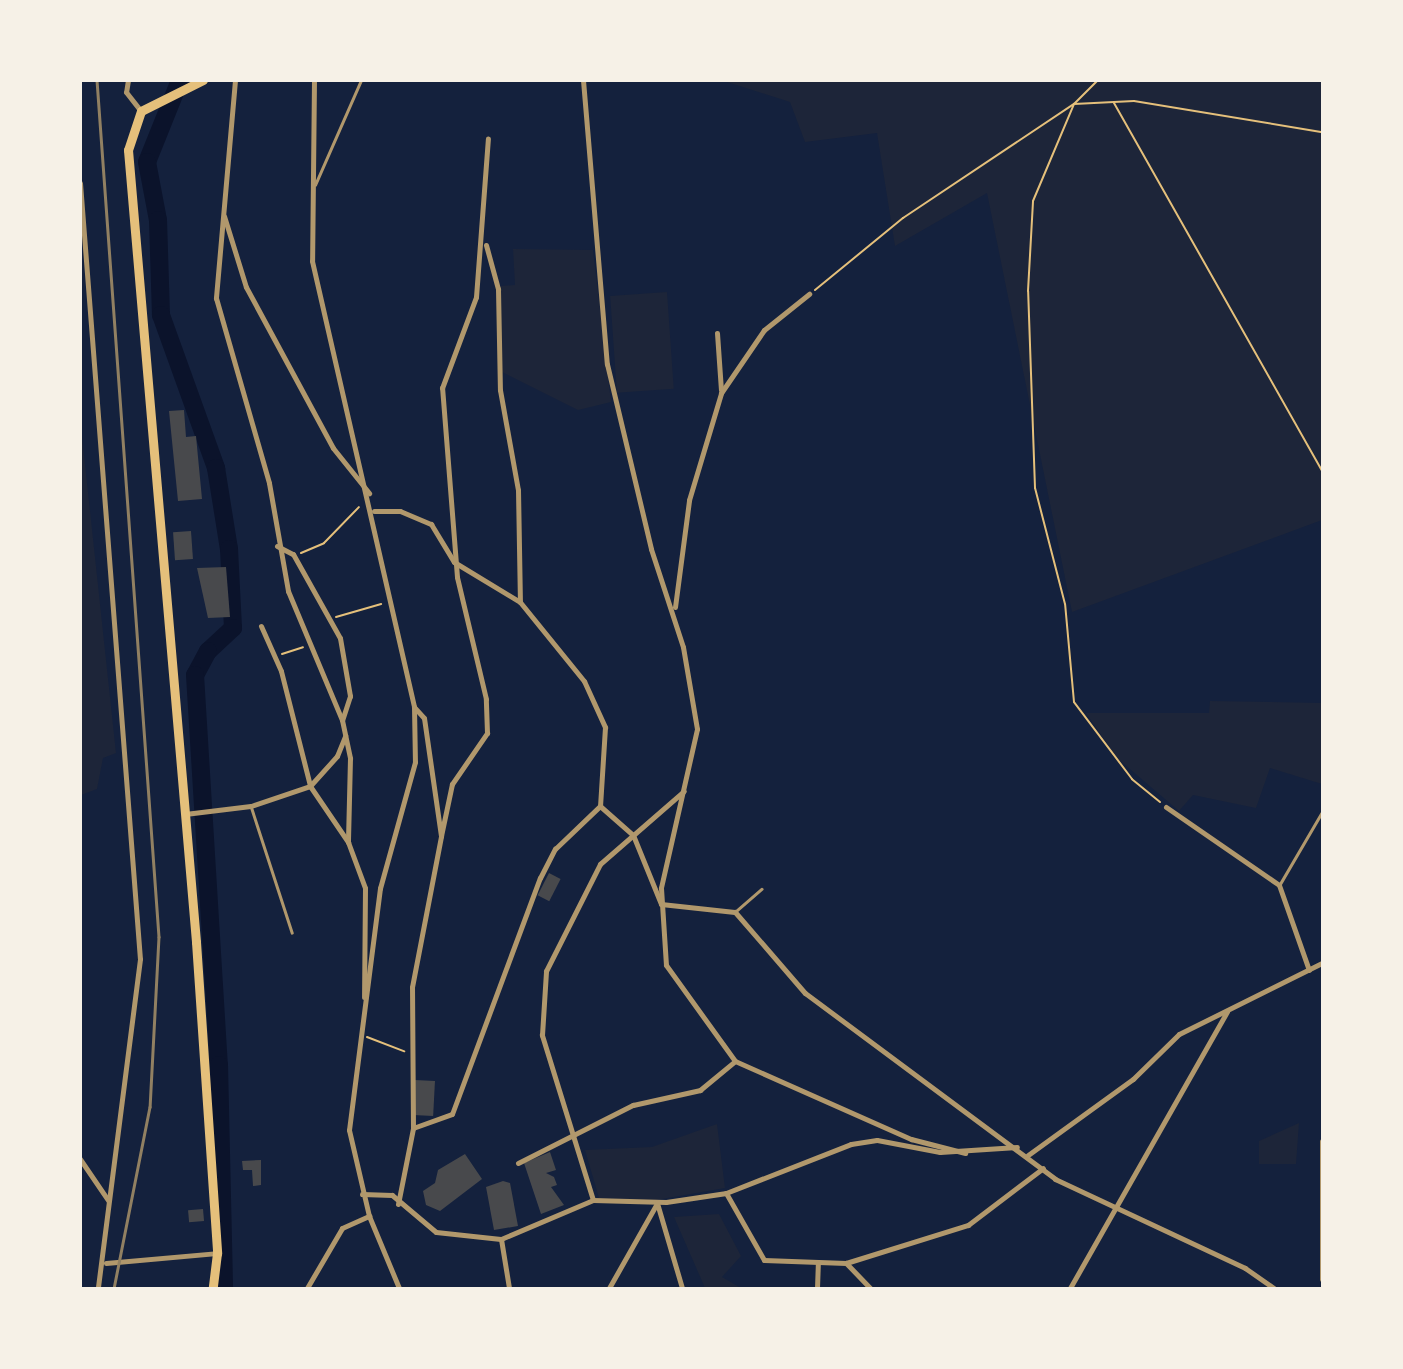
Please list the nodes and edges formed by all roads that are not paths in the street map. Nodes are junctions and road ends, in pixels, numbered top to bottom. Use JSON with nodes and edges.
{"nodes":[{"id":1,"x":128,"y":80,"type":"edge"},
{"id":2,"x":235,"y":80,"type":"edge"},
{"id":3,"x":314,"y":80,"type":"edge"},
{"id":4,"x":361,"y":80,"type":"edge"},
{"id":5,"x":583,"y":80,"type":"edge"},
{"id":6,"x":202,"y":81,"type":"edge"},
{"id":7,"x":141,"y":111,"type":"junction"},
{"id":8,"x":488,"y":138,"type":"dead end"},
{"id":9,"x":80,"y":183,"type":"edge"},
{"id":10,"x":309,"y":198,"type":"junction"},
{"id":11,"x":223,"y":213,"type":"junction"},
{"id":12,"x":485,"y":241,"type":"junction"},
{"id":13,"x":809,"y":294,"type":"road end"},
{"id":14,"x":717,"y":333,"type":"dead end"},
{"id":15,"x":721,"y":393,"type":"junction"},
{"id":16,"x":370,"y":496,"type":"junction"},
{"id":17,"x":374,"y":511,"type":"junction"},
{"id":18,"x":277,"y":546,"type":"junction"},
{"id":19,"x":460,"y":566,"type":"junction"},
{"id":20,"x":520,"y":602,"type":"junction"},
{"id":21,"x":674,"y":610,"type":"junction"},
{"id":22,"x":261,"y":626,"type":"dead end"},
{"id":23,"x":414,"y":707,"type":"junction"},
{"id":24,"x":342,"y":720,"type":"junction"},
{"id":25,"x":345,"y":736,"type":"junction"},
{"id":26,"x":310,"y":786,"type":"junction"},
{"id":27,"x":684,"y":791,"type":"junction"},
{"id":28,"x":251,"y":806,"type":"junction"},
{"id":29,"x":600,"y":806,"type":"junction"},
{"id":30,"x":1166,"y":807,"type":"road end"},
{"id":31,"x":1322,"y":812,"type":"edge"},
{"id":32,"x":188,"y":814,"type":"junction"},
{"id":33,"x":633,"y":835,"type":"junction"},
{"id":34,"x":441,"y":836,"type":"junction"},
{"id":35,"x":348,"y":842,"type":"junction"},
{"id":36,"x":1279,"y":885,"type":"junction"},
{"id":37,"x":761,"y":889,"type":"dead end"},
{"id":38,"x":661,"y":904,"type":"junction"},
{"id":39,"x":734,"y":912,"type":"junction"},
{"id":40,"x":292,"y":932,"type":"dead end"},
{"id":41,"x":1322,"y":963,"type":"edge"},
{"id":42,"x":1309,"y":970,"type":"junction"},
{"id":43,"x":364,"y":1004,"type":"junction"},
{"id":44,"x":1227,"y":1012,"type":"junction"},
{"id":45,"x":735,"y":1061,"type":"junction"},
{"id":46,"x":413,"y":1128,"type":"junction"},
{"id":47,"x":575,"y":1138,"type":"junction"},
{"id":48,"x":1322,"y":1141,"type":"edge"},
{"id":49,"x":1017,"y":1147,"type":"junction"},
{"id":50,"x":965,"y":1153,"type":"junction"},
{"id":51,"x":1028,"y":1155,"type":"junction"},
{"id":52,"x":80,"y":1159,"type":"edge"},
{"id":53,"x":517,"y":1163,"type":"dead end"},
{"id":54,"x":1043,"y":1168,"type":"junction"},
{"id":55,"x":726,"y":1193,"type":"junction"},
{"id":56,"x":362,"y":1194,"type":"junction"},
{"id":57,"x":108,"y":1200,"type":"junction"},
{"id":58,"x":593,"y":1200,"type":"junction"},
{"id":59,"x":398,"y":1203,"type":"junction"},
{"id":60,"x":657,"y":1203,"type":"junction"},
{"id":61,"x":1119,"y":1209,"type":"junction"},
{"id":62,"x":369,"y":1216,"type":"junction"},
{"id":63,"x":501,"y":1239,"type":"junction"},
{"id":64,"x":217,"y":1253,"type":"junction"},
{"id":65,"x":106,"y":1263,"type":"junction"},
{"id":66,"x":818,"y":1263,"type":"junction"},
{"id":67,"x":846,"y":1263,"type":"junction"},
{"id":68,"x":1322,"y":1279,"type":"edge"},
{"id":69,"x":97,"y":1289,"type":"edge"},
{"id":70,"x":213,"y":1289,"type":"edge"},
{"id":71,"x":307,"y":1289,"type":"edge"},
{"id":72,"x":399,"y":1289,"type":"edge"},
{"id":73,"x":509,"y":1289,"type":"edge"},
{"id":74,"x":609,"y":1289,"type":"edge"},
{"id":75,"x":682,"y":1289,"type":"edge"},
{"id":76,"x":817,"y":1289,"type":"edge"},
{"id":77,"x":870,"y":1289,"type":"edge"},
{"id":78,"x":1070,"y":1289,"type":"edge"},
{"id":79,"x":1274,"y":1289,"type":"edge"}],
"edges":[{"from":1,"to":7,"type":"street"},
{"from":2,"to":11,"type":"street"},
{"from":3,"to":10,"type":"street"},
{"from":4,"to":10,"type":"lane"},
{"from":5,"to":21,"type":"street"},
{"from":6,"to":7,"type":"main road"},
{"from":7,"to":32,"type":"main road"},
{"from":8,"to":12,"type":"street"},
{"from":9,"to":57,"type":"street"},
{"from":10,"to":16,"type":"street"},
{"from":11,"to":16,"type":"street"},
{"from":11,"to":18,"type":"street"},
{"from":12,"to":19,"type":"street"},
{"from":12,"to":20,"type":"street"},
{"from":13,"to":15,"type":"street"},
{"from":14,"to":15,"type":"street"},
{"from":15,"to":21,"type":"street"},
{"from":16,"to":17,"type":"street"},
{"from":17,"to":19,"type":"street"},
{"from":17,"to":23,"type":"street"},
{"from":18,"to":24,"type":"street"},
{"from":18,"to":24,"type":"street"},
{"from":19,"to":20,"type":"street"},
{"from":19,"to":34,"type":"street"},
{"from":20,"to":29,"type":"street"},
{"from":21,"to":27,"type":"street"},
{"from":22,"to":26,"type":"street"},
{"from":23,"to":34,"type":"street"},
{"from":23,"to":43,"type":"street"},
{"from":24,"to":25,"type":"street"},
{"from":25,"to":26,"type":"street"},
{"from":25,"to":35,"type":"street"},
{"from":26,"to":28,"type":"street"},
{"from":26,"to":35,"type":"street"},
{"from":27,"to":33,"type":"street"},
{"from":27,"to":38,"type":"street"},
{"from":28,"to":32,"type":"street"},
{"from":28,"to":40,"type":"lane"},
{"from":29,"to":33,"type":"street"},
{"from":29,"to":46,"type":"street"},
{"from":30,"to":36,"type":"street"},
{"from":31,"to":36,"type":"lane"},
{"from":32,"to":64,"type":"main road"},
{"from":33,"to":38,"type":"street"},
{"from":33,"to":47,"type":"street"},
{"from":34,"to":46,"type":"street"},
{"from":35,"to":43,"type":"street"},
{"from":36,"to":42,"type":"street"},
{"from":37,"to":39,"type":"lane"},
{"from":38,"to":39,"type":"street"},
{"from":38,"to":45,"type":"street"},
{"from":39,"to":49,"type":"street"},
{"from":41,"to":42,"type":"street"},
{"from":42,"to":44,"type":"street"},
{"from":43,"to":56,"type":"street"},
{"from":44,"to":51,"type":"street"},
{"from":44,"to":61,"type":"street"},
{"from":45,"to":47,"type":"street"},
{"from":45,"to":50,"type":"street"},
{"from":46,"to":59,"type":"street"},
{"from":47,"to":53,"type":"street"},
{"from":47,"to":58,"type":"street"},
{"from":48,"to":68,"type":"street"},
{"from":49,"to":50,"type":"street"},
{"from":49,"to":51,"type":"street"},
{"from":50,"to":55,"type":"street"},
{"from":51,"to":54,"type":"street"},
{"from":52,"to":57,"type":"street"},
{"from":54,"to":61,"type":"street"},
{"from":54,"to":67,"type":"street"},
{"from":55,"to":60,"type":"street"},
{"from":55,"to":66,"type":"street"},
{"from":56,"to":59,"type":"street"},
{"from":56,"to":62,"type":"street"},
{"from":57,"to":65,"type":"street"},
{"from":58,"to":60,"type":"street"},
{"from":58,"to":63,"type":"street"},
{"from":59,"to":63,"type":"street"},
{"from":60,"to":74,"type":"street"},
{"from":60,"to":75,"type":"street"},
{"from":61,"to":78,"type":"street"},
{"from":61,"to":79,"type":"street"},
{"from":62,"to":71,"type":"street"},
{"from":62,"to":72,"type":"street"},
{"from":63,"to":73,"type":"street"},
{"from":64,"to":65,"type":"street"},
{"from":64,"to":70,"type":"main road"},
{"from":65,"to":69,"type":"street"},
{"from":66,"to":67,"type":"street"},
{"from":66,"to":76,"type":"street"},
{"from":67,"to":77,"type":"street"}]}
